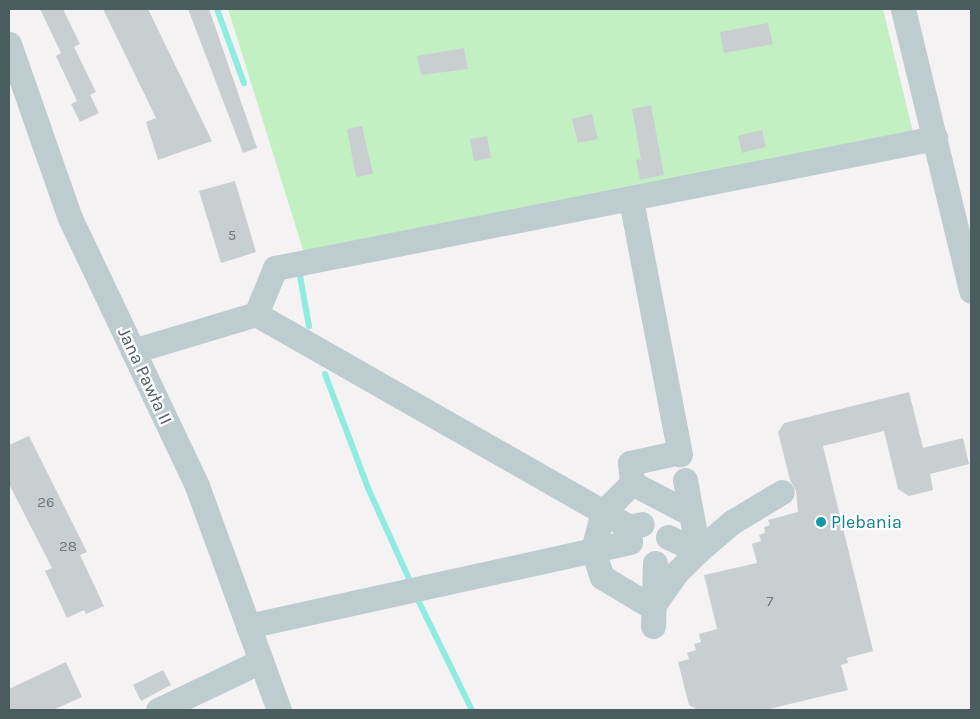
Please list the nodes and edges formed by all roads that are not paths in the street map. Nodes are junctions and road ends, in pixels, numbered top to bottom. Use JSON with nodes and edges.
{"nodes":[{"id":1,"x":904,"y":9,"type":"edge"},
{"id":2,"x":9,"y":44,"type":"edge"},
{"id":3,"x":14,"y":72,"type":"edge"},
{"id":4,"x":935,"y":138,"type":"junction"},
{"id":5,"x":631,"y":200,"type":"junction"},
{"id":6,"x":971,"y":291,"type":"edge"},
{"id":7,"x":256,"y":314,"type":"junction"},
{"id":8,"x":133,"y":351,"type":"junction"},
{"id":9,"x":685,"y":480,"type":"dead end"},
{"id":10,"x":632,"y":483,"type":"junction"},
{"id":11,"x":782,"y":492,"type":"dead end"},
{"id":12,"x":602,"y":512,"type":"junction"},
{"id":13,"x":692,"y":514,"type":"junction"},
{"id":14,"x":668,"y":538,"type":"dead end"},
{"id":15,"x":593,"y":550,"type":"junction"},
{"id":16,"x":698,"y":551,"type":"junction"},
{"id":17,"x":655,"y":563,"type":"dead end"},
{"id":18,"x":653,"y":617,"type":"junction"},
{"id":19,"x":248,"y":626,"type":"junction"},
{"id":20,"x":261,"y":661,"type":"junction"},
{"id":21,"x":158,"y":710,"type":"edge"},
{"id":22,"x":279,"y":710,"type":"edge"}],
"edges":[{"from":1,"to":4,"type":"street"},
{"from":2,"to":3,"type":"street","name":"Jana Pawła II"},
{"from":3,"to":8,"type":"street","name":"Jana Pawła II"},
{"from":4,"to":5,"type":"street"},
{"from":4,"to":6,"type":"street"},
{"from":5,"to":7,"type":"street"},
{"from":5,"to":10,"type":"street"},
{"from":7,"to":8,"type":"street"},
{"from":7,"to":12,"type":"street"},
{"from":8,"to":19,"type":"street","name":"Jana Pawła II"},
{"from":9,"to":13,"type":"street"},
{"from":10,"to":12,"type":"street"},
{"from":10,"to":13,"type":"street"},
{"from":11,"to":16,"type":"street"},
{"from":12,"to":15,"type":"street"},
{"from":12,"to":15,"type":"street"},
{"from":13,"to":16,"type":"street"},
{"from":14,"to":16,"type":"street"},
{"from":15,"to":18,"type":"street"},
{"from":15,"to":19,"type":"street"},
{"from":16,"to":18,"type":"street"},
{"from":17,"to":18,"type":"street"},
{"from":19,"to":20,"type":"street","name":"Jana Pawła II"},
{"from":20,"to":21,"type":"street"},
{"from":20,"to":22,"type":"street","name":"Jana Pawła II"}]}
